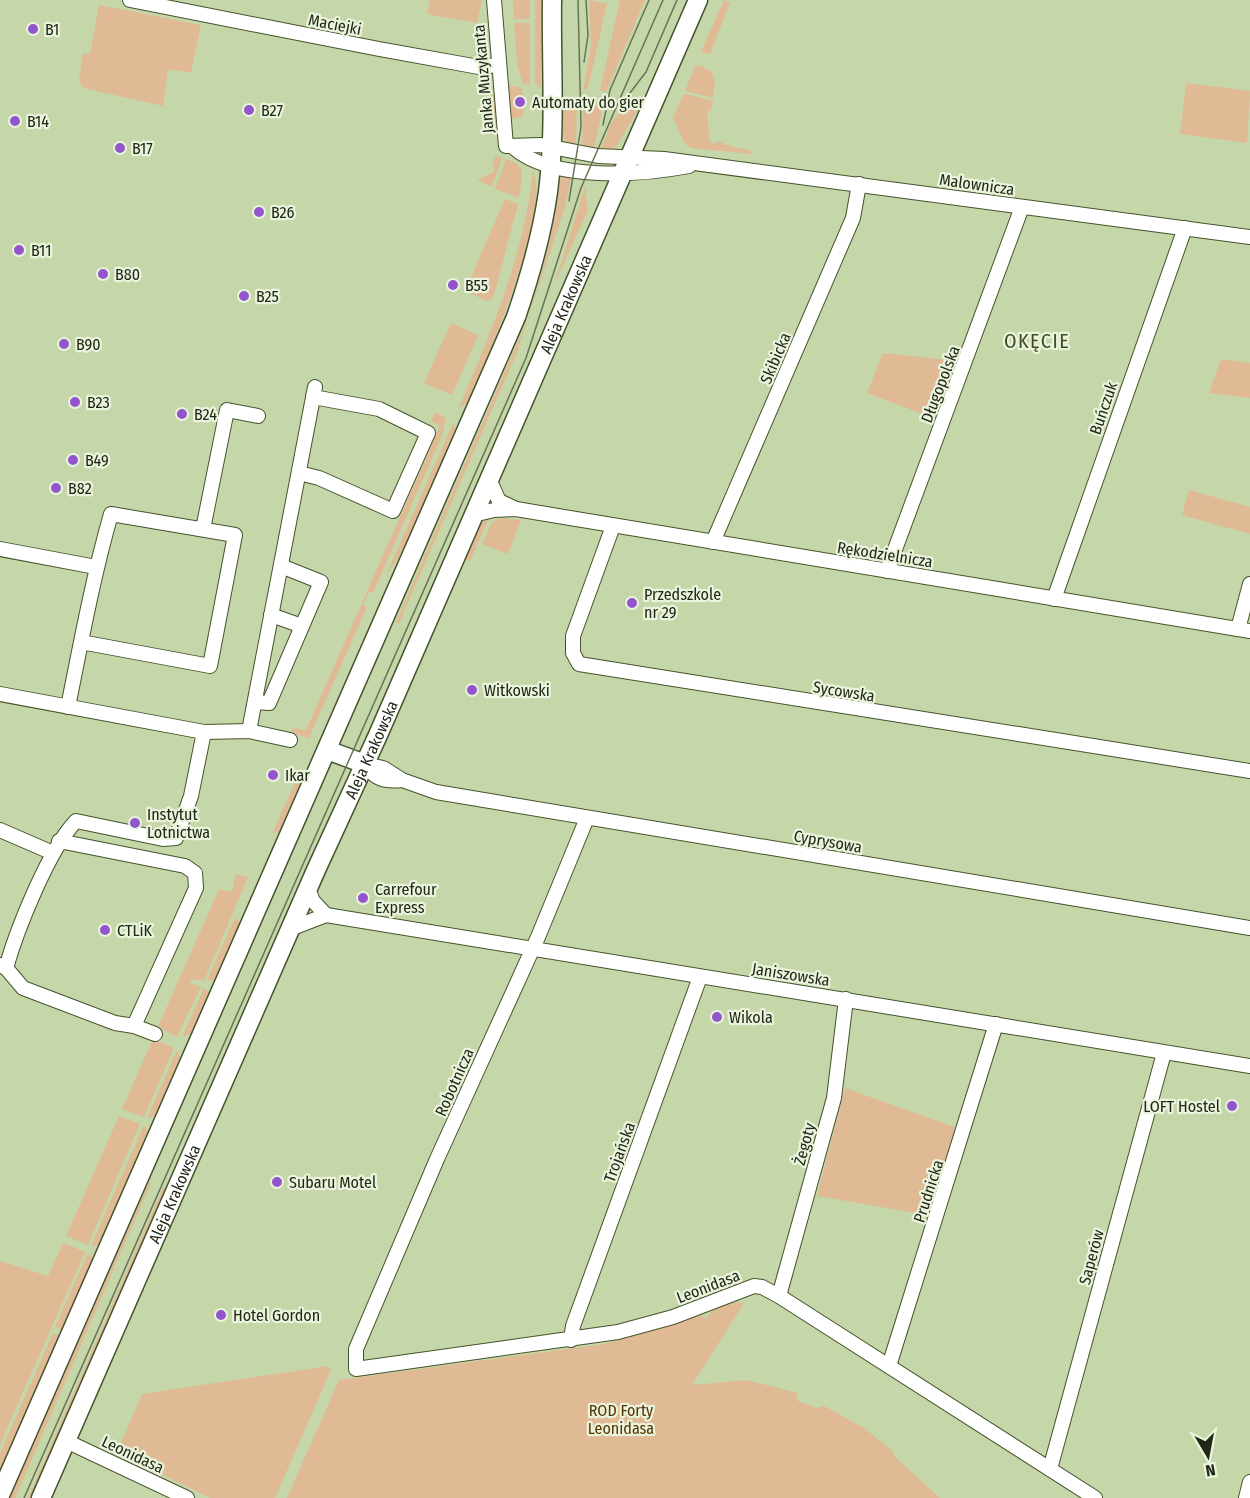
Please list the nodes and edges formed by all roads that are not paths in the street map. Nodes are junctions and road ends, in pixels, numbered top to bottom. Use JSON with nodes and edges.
{"nodes":[{"id":1,"x":130,"y":0,"type":"edge"},
{"id":2,"x":494,"y":0,"type":"edge"},
{"id":3,"x":552,"y":0,"type":"edge"},
{"id":4,"x":698,"y":0,"type":"edge"},
{"id":5,"x":498,"y":65,"type":"junction"},
{"id":6,"x":551,"y":156,"type":"junction"},
{"id":7,"x":626,"y":166,"type":"junction"},
{"id":8,"x":859,"y":184,"type":"junction"},
{"id":9,"x":1022,"y":207,"type":"junction"},
{"id":10,"x":1185,"y":228,"type":"junction"},
{"id":11,"x":1250,"y":237,"type":"edge"},
{"id":12,"x":258,"y":416,"type":"dead end"},
{"id":13,"x":298,"y":473,"type":"junction"},
{"id":14,"x":489,"y":479,"type":"junction"},
{"id":15,"x":516,"y":509,"type":"junction"},
{"id":16,"x":473,"y":515,"type":"junction"},
{"id":17,"x":613,"y":526,"type":"junction"},
{"id":18,"x":203,"y":529,"type":"junction"},
{"id":19,"x":713,"y":542,"type":"junction"},
{"id":20,"x":0,"y":549,"type":"edge"},
{"id":21,"x":281,"y":566,"type":"junction"},
{"id":22,"x":96,"y":567,"type":"junction"},
{"id":23,"x":887,"y":571,"type":"junction"},
{"id":24,"x":1250,"y":584,"type":"edge"},
{"id":25,"x":1054,"y":598,"type":"junction"},
{"id":26,"x":271,"y":615,"type":"junction"},
{"id":27,"x":302,"y":626,"type":"junction"},
{"id":28,"x":1244,"y":630,"type":"edge"},
{"id":29,"x":81,"y":642,"type":"junction"},
{"id":30,"x":0,"y":694,"type":"edge"},
{"id":31,"x":255,"y":702,"type":"junction"},
{"id":32,"x":68,"y":706,"type":"junction"},
{"id":33,"x":249,"y":731,"type":"junction"},
{"id":34,"x":204,"y":732,"type":"junction"},
{"id":35,"x":290,"y":740,"type":"dead end"},
{"id":36,"x":327,"y":750,"type":"junction"},
{"id":37,"x":364,"y":764,"type":"junction"},
{"id":38,"x":1250,"y":771,"type":"edge"},
{"id":39,"x":587,"y":818,"type":"junction"},
{"id":40,"x":0,"y":830,"type":"edge"},
{"id":41,"x":56,"y":847,"type":"junction"},
{"id":42,"x":308,"y":889,"type":"junction"},
{"id":43,"x":327,"y":915,"type":"junction"},
{"id":44,"x":1250,"y":928,"type":"edge"},
{"id":45,"x":290,"y":929,"type":"junction"},
{"id":46,"x":532,"y":949,"type":"junction"},
{"id":47,"x":3,"y":966,"type":"edge"},
{"id":48,"x":700,"y":977,"type":"junction"},
{"id":49,"x":846,"y":999,"type":"junction"},
{"id":50,"x":996,"y":1024,"type":"junction"},
{"id":51,"x":134,"y":1026,"type":"junction"},
{"id":52,"x":155,"y":1034,"type":"dead end"},
{"id":53,"x":1164,"y":1053,"type":"junction"},
{"id":54,"x":1250,"y":1066,"type":"edge"},
{"id":55,"x":779,"y":1296,"type":"junction"},
{"id":56,"x":571,"y":1340,"type":"junction"},
{"id":57,"x":355,"y":1361,"type":"joint"},
{"id":58,"x":889,"y":1366,"type":"junction"},
{"id":59,"x":66,"y":1441,"type":"junction"},
{"id":60,"x":1050,"y":1469,"type":"junction"},
{"id":61,"x":1250,"y":1482,"type":"edge"},
{"id":62,"x":0,"y":1495,"type":"edge"},
{"id":63,"x":41,"y":1498,"type":"edge"},
{"id":64,"x":187,"y":1498,"type":"edge"},
{"id":65,"x":1095,"y":1498,"type":"edge"},
{"id":66,"x":1246,"y":1498,"type":"edge"}],
"edges":[{"from":1,"to":5,"type":"street","name":"Maciejki"},
{"from":2,"to":5,"type":"street","name":"Janka Muzykanta"},
{"from":3,"to":6,"type":"main road"},
{"from":4,"to":7,"type":"main road","name":"Aleja Krakowska"},
{"from":5,"to":6,"type":"street","name":"Janka Muzykanta"},
{"from":6,"to":7,"type":"street","name":"Janka Muzykanta"},
{"from":6,"to":36,"type":"main road"},
{"from":7,"to":8,"type":"street","name":"Malownicza"},
{"from":7,"to":14,"type":"main road","name":"Aleja Krakowska"},
{"from":8,"to":9,"type":"street","name":"Malownicza"},
{"from":8,"to":19,"type":"street","name":"Skibicka"},
{"from":9,"to":10,"type":"street","name":"Malownicza"},
{"from":9,"to":23,"type":"street","name":"Długopolska"},
{"from":10,"to":11,"type":"street","name":"Malownicza"},
{"from":10,"to":25,"type":"street","name":"Buńczuk"},
{"from":12,"to":18,"type":"street"},
{"from":13,"to":13,"type":"street"},
{"from":13,"to":21,"type":"street"},
{"from":14,"to":15,"type":"street"},
{"from":14,"to":16,"type":"main road","name":"Aleja Krakowska"},
{"from":15,"to":16,"type":"street","name":"Rękodzielnicza"},
{"from":15,"to":17,"type":"street","name":"Rękodzielnicza"},
{"from":16,"to":37,"type":"main road","name":"Aleja Krakowska"},
{"from":17,"to":19,"type":"street","name":"Rękodzielnicza"},
{"from":17,"to":38,"type":"street","name":"Sycowska"},
{"from":18,"to":22,"type":"street"},
{"from":18,"to":29,"type":"street"},
{"from":19,"to":23,"type":"street","name":"Rękodzielnicza"},
{"from":20,"to":22,"type":"street"},
{"from":21,"to":26,"type":"street"},
{"from":21,"to":27,"type":"street"},
{"from":22,"to":29,"type":"street"},
{"from":23,"to":25,"type":"street","name":"Rękodzielnicza"},
{"from":24,"to":28,"type":"street"},
{"from":25,"to":28,"type":"street","name":"Rękodzielnicza"},
{"from":26,"to":27,"type":"street"},
{"from":26,"to":31,"type":"street"},
{"from":27,"to":31,"type":"street"},
{"from":29,"to":32,"type":"street"},
{"from":30,"to":32,"type":"street"},
{"from":31,"to":33,"type":"street"},
{"from":32,"to":34,"type":"street"},
{"from":33,"to":34,"type":"street"},
{"from":33,"to":35,"type":"street"},
{"from":34,"to":41,"type":"street"},
{"from":36,"to":37,"type":"main road"},
{"from":36,"to":62,"type":"main road"},
{"from":37,"to":39,"type":"street","name":"Cyprysowa"},
{"from":37,"to":42,"type":"main road","name":"Aleja Krakowska"},
{"from":39,"to":44,"type":"street","name":"Cyprysowa"},
{"from":39,"to":46,"type":"street","name":"Robotnicza"},
{"from":40,"to":41,"type":"street"},
{"from":41,"to":47,"type":"street"},
{"from":41,"to":51,"type":"street"},
{"from":42,"to":43,"type":"street"},
{"from":42,"to":45,"type":"main road","name":"Aleja Krakowska"},
{"from":43,"to":45,"type":"street"},
{"from":43,"to":46,"type":"street","name":"Janiszowska"},
{"from":45,"to":59,"type":"main road","name":"Aleja Krakowska"},
{"from":46,"to":48,"type":"street","name":"Janiszowska"},
{"from":46,"to":57,"type":"street","name":"Robotnicza"},
{"from":47,"to":51,"type":"street"},
{"from":48,"to":49,"type":"street","name":"Janiszowska"},
{"from":48,"to":56,"type":"street","name":"Trojańska"},
{"from":49,"to":50,"type":"street","name":"Janiszowska"},
{"from":49,"to":55,"type":"street","name":"Żegoty"},
{"from":50,"to":53,"type":"street","name":"Janiszowska"},
{"from":50,"to":58,"type":"street","name":"Prudnicka"},
{"from":51,"to":52,"type":"street"},
{"from":53,"to":54,"type":"street","name":"Janiszowska"},
{"from":53,"to":60,"type":"street","name":"Saperów"},
{"from":55,"to":56,"type":"street","name":"Leonidasa"},
{"from":55,"to":58,"type":"street","name":"Leonidasa"},
{"from":56,"to":57,"type":"street","name":"Leonidasa"},
{"from":58,"to":60,"type":"street","name":"Leonidasa"},
{"from":59,"to":63,"type":"main road","name":"Aleja Krakowska"},
{"from":59,"to":64,"type":"street","name":"Leonidasa"},
{"from":60,"to":65,"type":"street","name":"Leonidasa"},
{"from":61,"to":66,"type":"street"}]}
